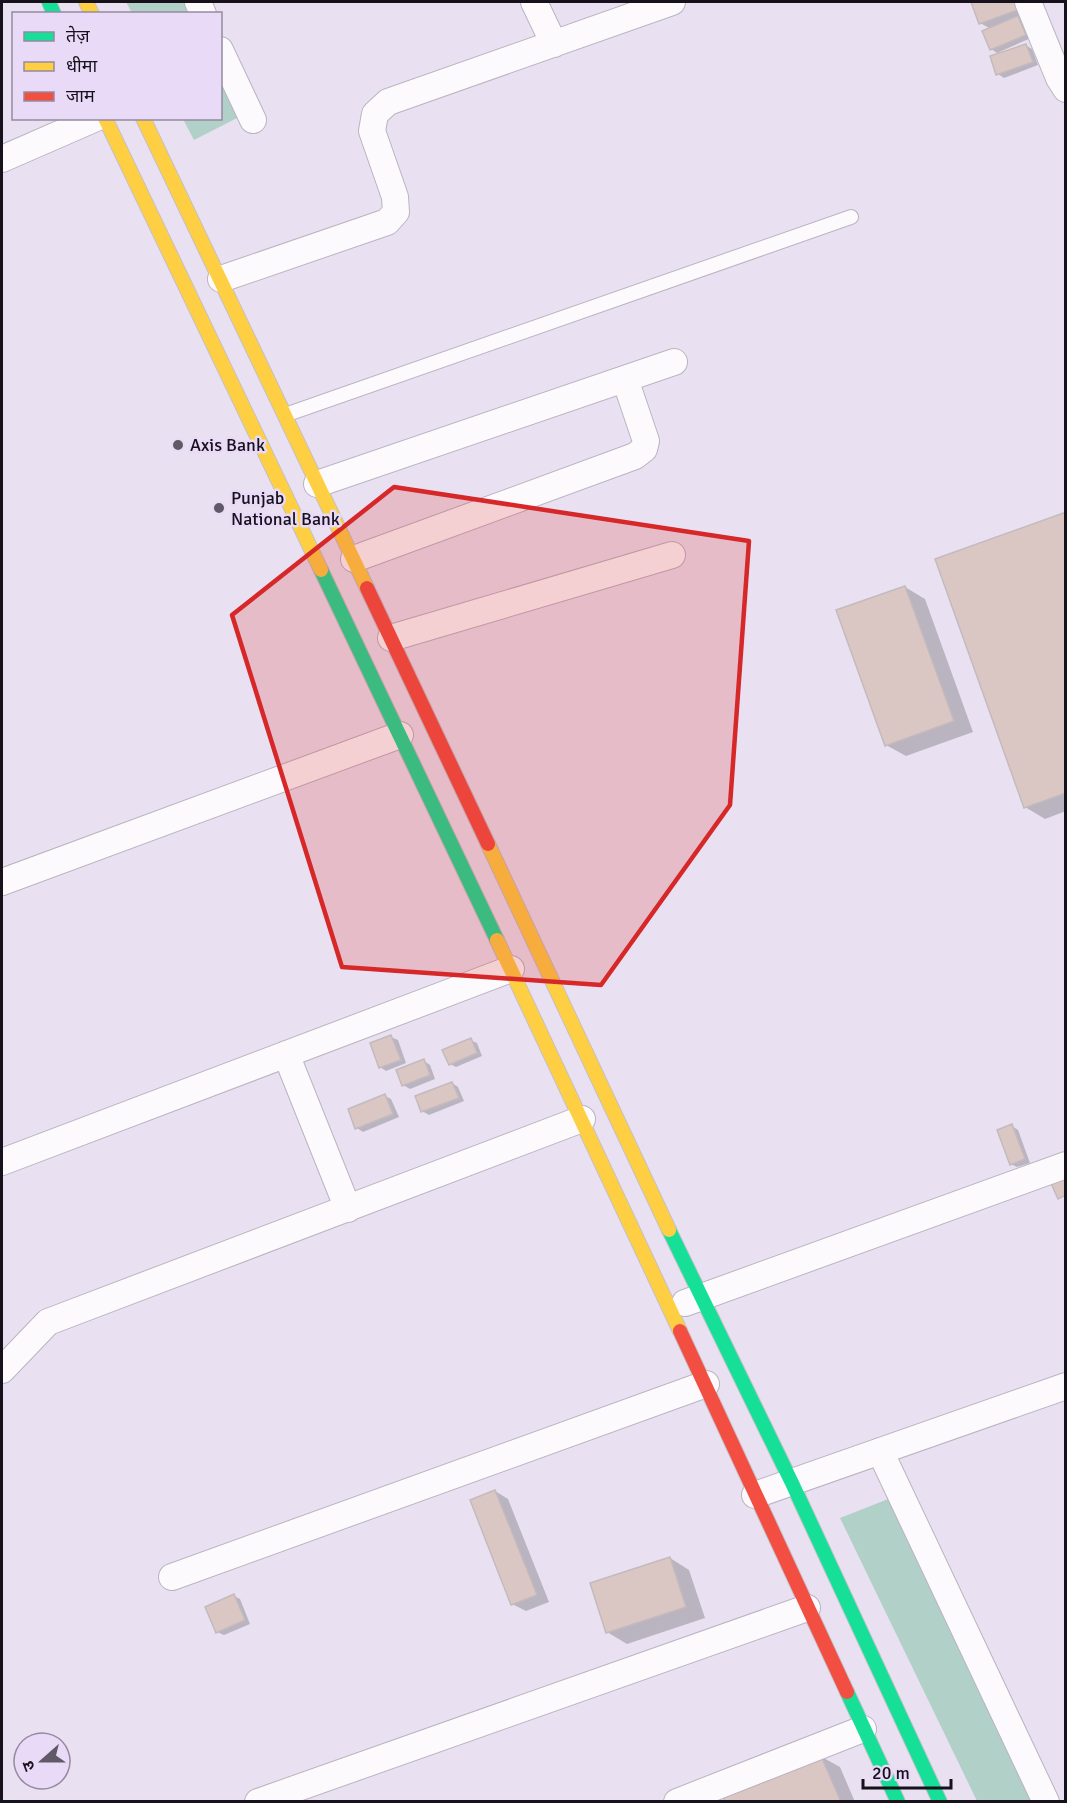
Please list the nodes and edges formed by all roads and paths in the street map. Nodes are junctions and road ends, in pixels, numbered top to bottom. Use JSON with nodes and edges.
{"nodes":[{"id":1,"x":534,"y":2,"type":"edge"},
{"id":2,"x":672,"y":2,"type":"edge"},
{"id":3,"x":1028,"y":2,"type":"edge"},
{"id":4,"x":554,"y":44,"type":"junction"},
{"id":5,"x":222,"y":54,"type":"edge"},
{"id":6,"x":1065,"y":89,"type":"edge"},
{"id":7,"x":91,"y":120,"type":"edge"},
{"id":8,"x":106,"y":120,"type":"edge"},
{"id":9,"x":144,"y":120,"type":"edge"},
{"id":10,"x":253,"y":120,"type":"dead end"},
{"id":11,"x":2,"y":159,"type":"edge"},
{"id":12,"x":851,"y":217,"type":"dead end"},
{"id":13,"x":220,"y":279,"type":"junction"},
{"id":14,"x":674,"y":362,"type":"dead end"},
{"id":15,"x":625,"y":379,"type":"junction"},
{"id":16,"x":285,"y":415,"type":"junction"},
{"id":17,"x":317,"y":484,"type":"junction"},
{"id":18,"x":672,"y":555,"type":"dead end"},
{"id":19,"x":354,"y":559,"type":"junction"},
{"id":20,"x":391,"y":638,"type":"junction"},
{"id":21,"x":400,"y":735,"type":"junction"},
{"id":22,"x":2,"y":882,"type":"edge"},
{"id":23,"x":510,"y":969,"type":"junction"},
{"id":24,"x":286,"y":1054,"type":"junction"},
{"id":25,"x":582,"y":1119,"type":"junction"},
{"id":26,"x":2,"y":1162,"type":"edge"},
{"id":27,"x":1065,"y":1165,"type":"edge"},
{"id":28,"x":348,"y":1209,"type":"junction"},
{"id":29,"x":701,"y":1297,"type":"junction"},
{"id":30,"x":671,"y":1308,"type":"junction"},
{"id":31,"x":2,"y":1370,"type":"edge"},
{"id":32,"x":706,"y":1384,"type":"junction"},
{"id":33,"x":1065,"y":1386,"type":"edge"},
{"id":34,"x":880,"y":1451,"type":"junction"},
{"id":35,"x":792,"y":1483,"type":"junction"},
{"id":36,"x":756,"y":1495,"type":"junction"},
{"id":37,"x":172,"y":1577,"type":"dead end"},
{"id":38,"x":807,"y":1608,"type":"junction"},
{"id":39,"x":863,"y":1729,"type":"junction"},
{"id":40,"x":258,"y":1802,"type":"edge"},
{"id":41,"x":677,"y":1802,"type":"edge"},
{"id":42,"x":898,"y":1802,"type":"edge"},
{"id":43,"x":940,"y":1802,"type":"edge"},
{"id":44,"x":1046,"y":1802,"type":"edge"}],
"edges":[{"from":1,"to":4,"type":"street"},
{"from":2,"to":4,"type":"street"},
{"from":3,"to":6,"type":"street"},
{"from":4,"to":13,"type":"street"},
{"from":5,"to":10,"type":"street"},
{"from":7,"to":11,"type":"street"},
{"from":8,"to":21,"type":"main road"},
{"from":9,"to":13,"type":"main road"},
{"from":12,"to":16,"type":"lane"},
{"from":13,"to":16,"type":"main road"},
{"from":14,"to":15,"type":"street"},
{"from":15,"to":17,"type":"street"},
{"from":15,"to":19,"type":"street"},
{"from":16,"to":17,"type":"main road"},
{"from":17,"to":19,"type":"main road"},
{"from":18,"to":20,"type":"street"},
{"from":19,"to":20,"type":"main road"},
{"from":20,"to":29,"type":"main road"},
{"from":21,"to":22,"type":"street"},
{"from":21,"to":23,"type":"main road"},
{"from":23,"to":24,"type":"street"},
{"from":23,"to":25,"type":"main road"},
{"from":24,"to":26,"type":"street"},
{"from":24,"to":28,"type":"street"},
{"from":25,"to":28,"type":"street"},
{"from":25,"to":30,"type":"main road"},
{"from":27,"to":29,"type":"street"},
{"from":28,"to":31,"type":"street"},
{"from":29,"to":30,"type":"street"},
{"from":29,"to":35,"type":"main road"},
{"from":30,"to":32,"type":"main road"},
{"from":32,"to":36,"type":"main road"},
{"from":32,"to":37,"type":"street"},
{"from":33,"to":34,"type":"street"},
{"from":34,"to":35,"type":"street"},
{"from":34,"to":44,"type":"street"},
{"from":35,"to":36,"type":"street"},
{"from":35,"to":43,"type":"main road"},
{"from":36,"to":38,"type":"main road"},
{"from":38,"to":39,"type":"main road"},
{"from":38,"to":40,"type":"street"},
{"from":39,"to":41,"type":"street"},
{"from":39,"to":42,"type":"main road"}]}
